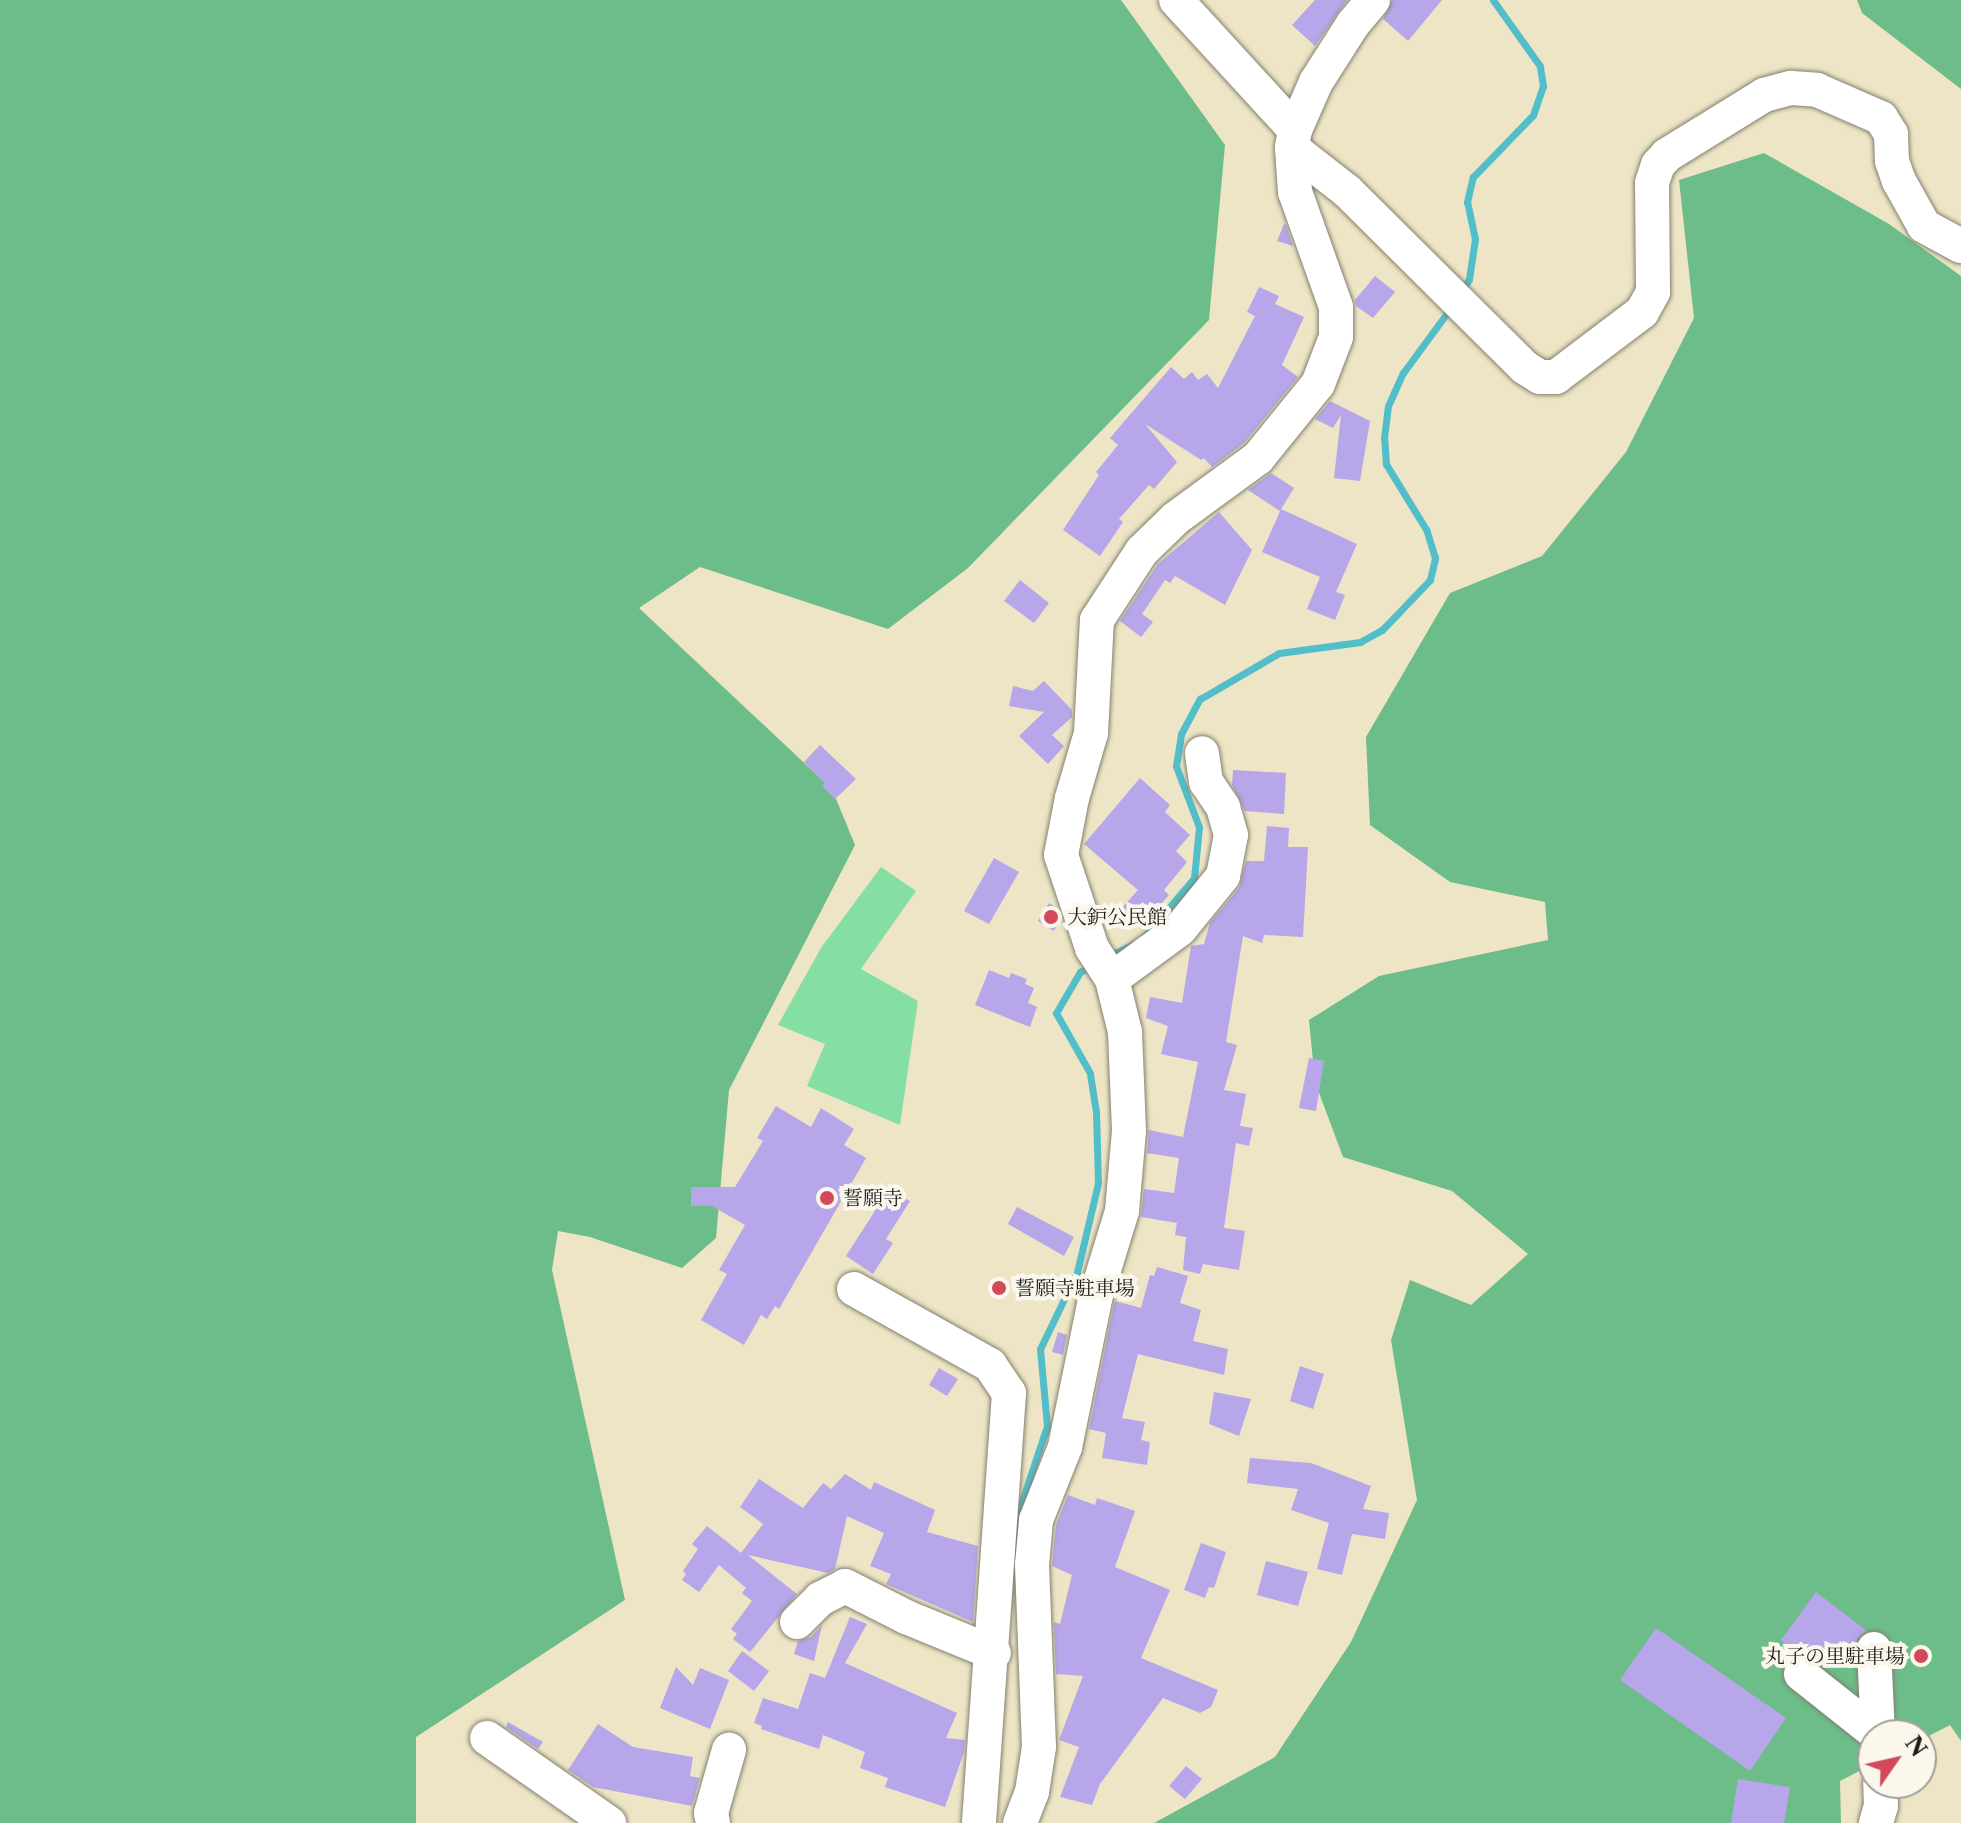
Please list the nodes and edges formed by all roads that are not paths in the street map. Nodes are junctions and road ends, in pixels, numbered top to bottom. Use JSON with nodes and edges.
{"nodes":[{"id":1,"x":1176,"y":0,"type":"edge"},
{"id":2,"x":1373,"y":0,"type":"edge"},
{"id":3,"x":1294,"y":139,"type":"junction"},
{"id":4,"x":1961,"y":246,"type":"edge"},
{"id":5,"x":1202,"y":753,"type":"dead end"},
{"id":6,"x":1112,"y":979,"type":"junction"},
{"id":7,"x":854,"y":1289,"type":"dead end"},
{"id":8,"x":797,"y":1622,"type":"dead end"},
{"id":9,"x":1035,"y":1636,"type":"junction"},
{"id":10,"x":994,"y":1647,"type":"junction"},
{"id":11,"x":1874,"y":1649,"type":"dead end"},
{"id":12,"x":1801,"y":1674,"type":"dead end"},
{"id":13,"x":1859,"y":1719,"type":"edge"},
{"id":14,"x":1877,"y":1719,"type":"edge"},
{"id":15,"x":487,"y":1738,"type":"dead end"},
{"id":16,"x":729,"y":1750,"type":"dead end"},
{"id":17,"x":1881,"y":1799,"type":"edge"},
{"id":18,"x":609,"y":1823,"type":"edge"},
{"id":19,"x":713,"y":1823,"type":"edge"},
{"id":20,"x":979,"y":1823,"type":"edge"},
{"id":21,"x":1020,"y":1823,"type":"edge"},
{"id":22,"x":1876,"y":1823,"type":"edge"}],
"edges":[{"from":1,"to":3,"type":"street"},
{"from":2,"to":3,"type":"street"},
{"from":3,"to":4,"type":"street"},
{"from":3,"to":6,"type":"street"},
{"from":5,"to":6,"type":"street"},
{"from":6,"to":9,"type":"street"},
{"from":7,"to":10,"type":"street"},
{"from":8,"to":10,"type":"street"},
{"from":9,"to":10,"type":"street"},
{"from":9,"to":21,"type":"street"},
{"from":10,"to":20,"type":"street"},
{"from":11,"to":14,"type":"street"},
{"from":12,"to":13,"type":"street"},
{"from":15,"to":18,"type":"street"},
{"from":16,"to":19,"type":"street"},
{"from":17,"to":22,"type":"street"}]}
